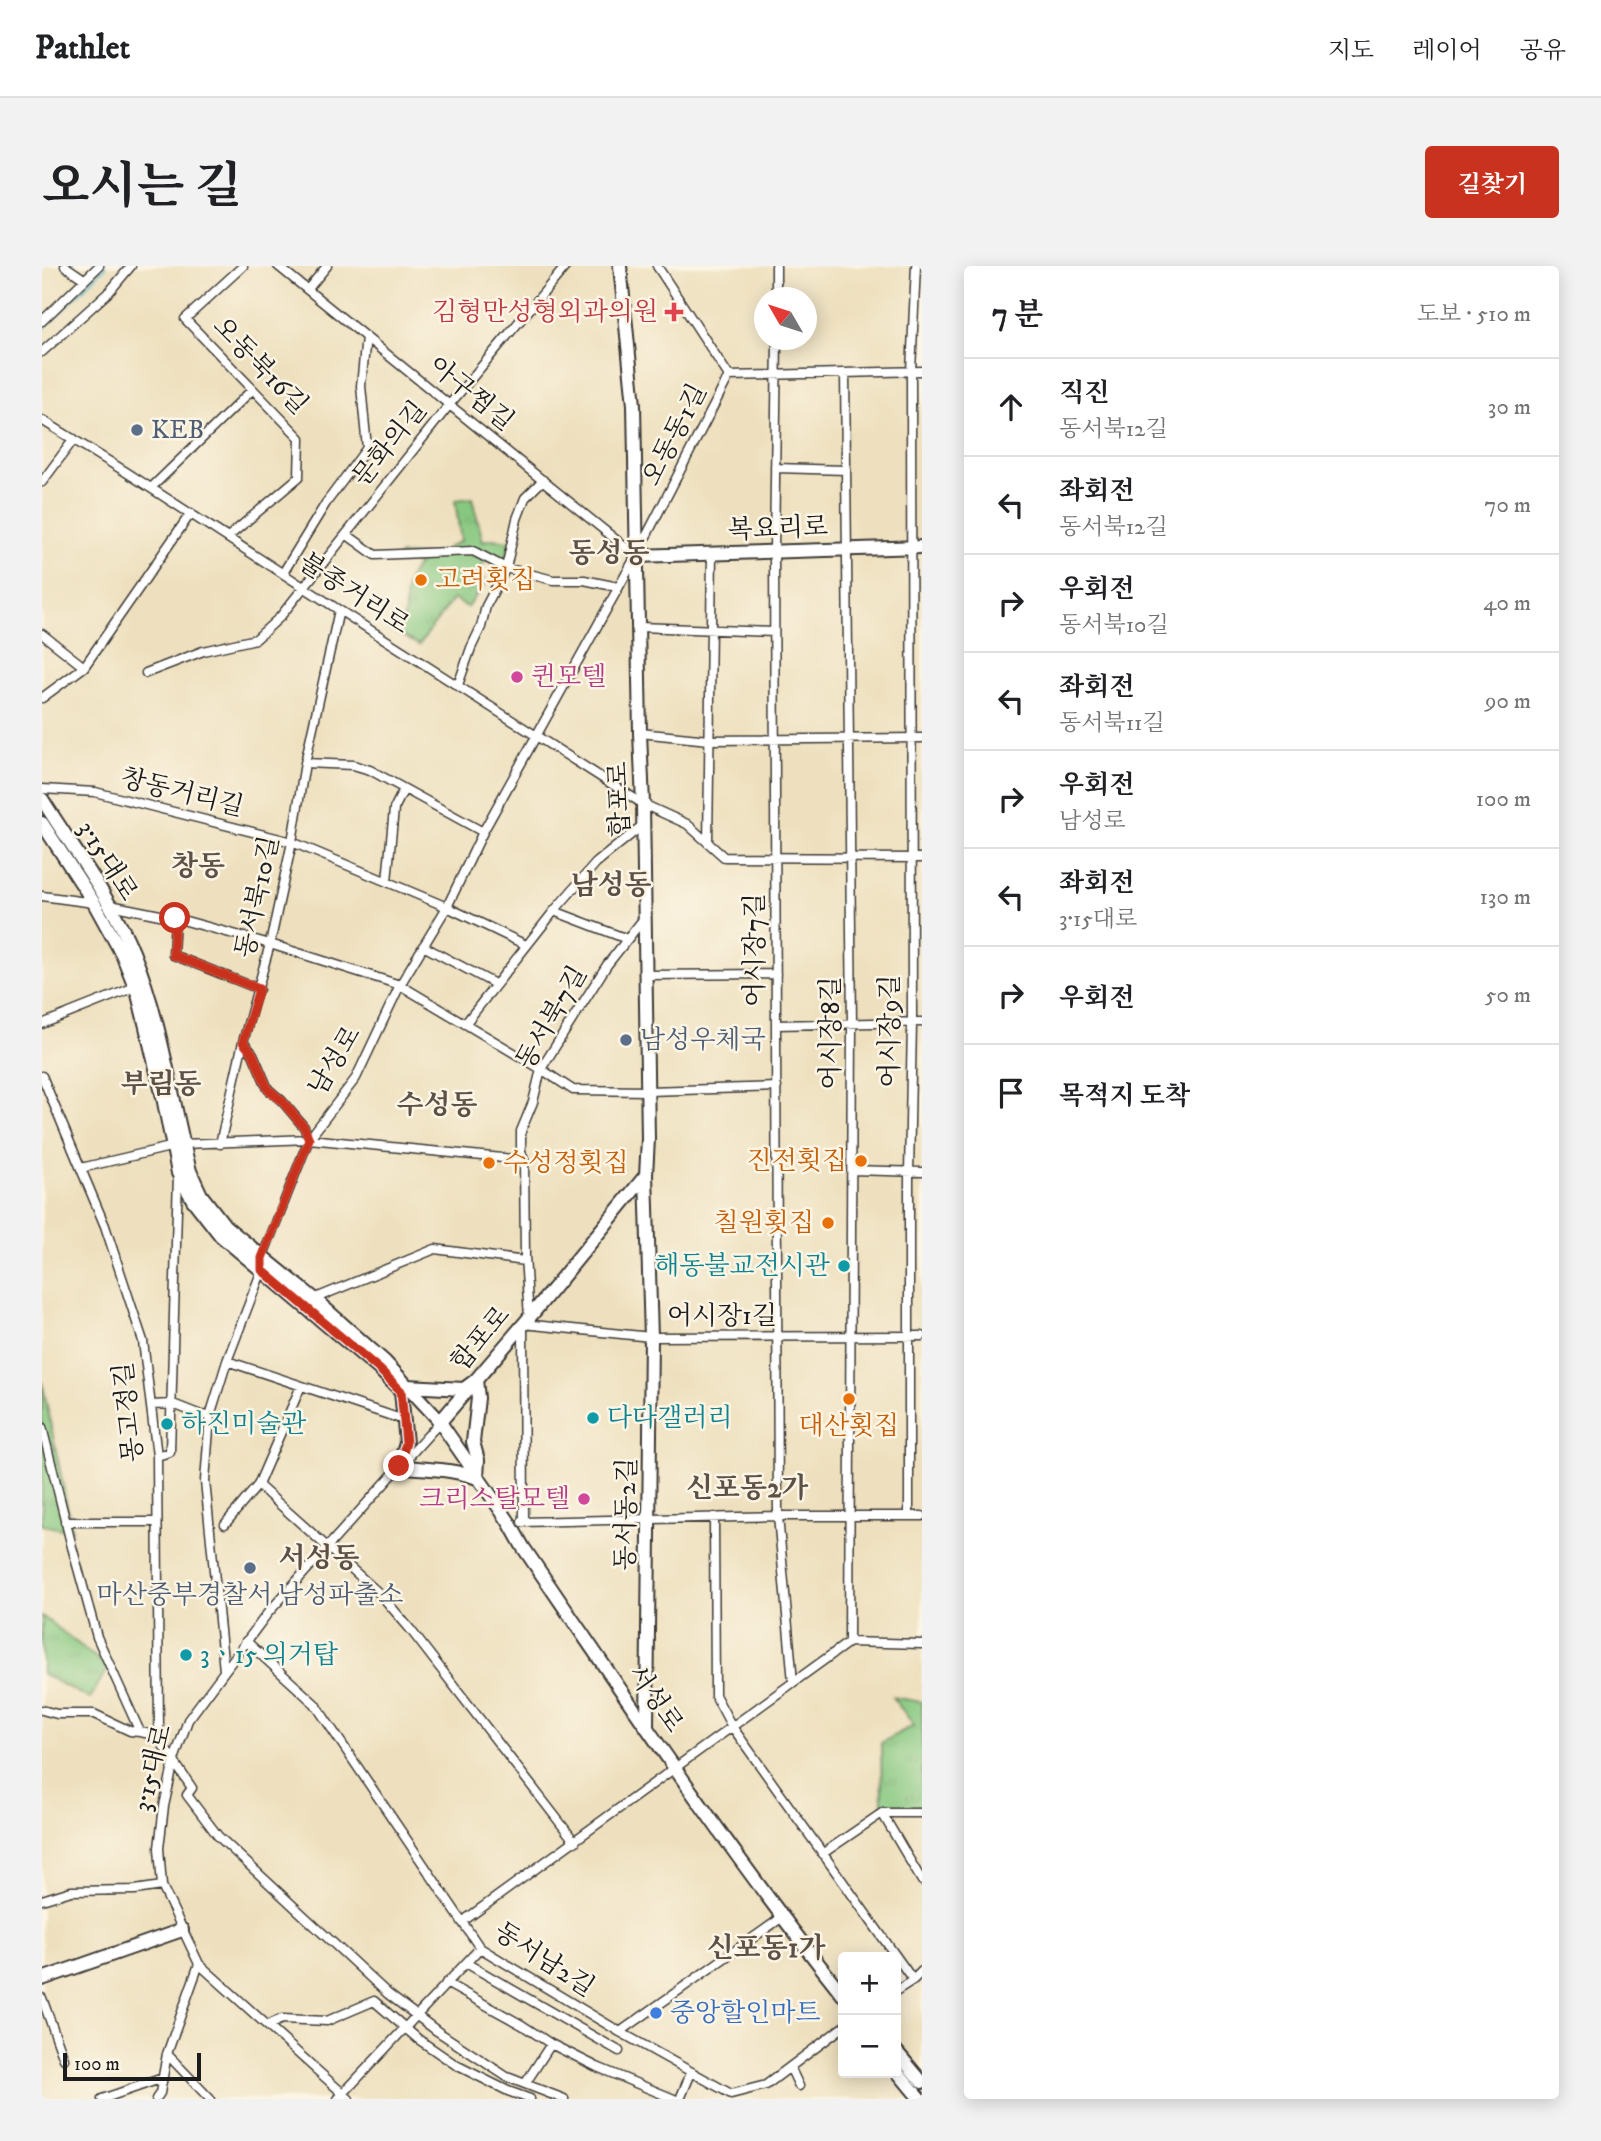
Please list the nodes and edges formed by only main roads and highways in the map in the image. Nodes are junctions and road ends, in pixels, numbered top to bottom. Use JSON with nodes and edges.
{"nodes":[{"id":1,"x":620,"y":266,"type":"edge"},
{"id":2,"x":916,"y":547,"type":"edge"},
{"id":3,"x":636,"y":556,"type":"junction"},
{"id":4,"x":42,"y":799,"type":"edge"},
{"id":5,"x":42,"y":823,"type":"edge"},
{"id":6,"x":178,"y":1145,"type":"junction"},
{"id":7,"x":646,"y":1175,"type":"junction"},
{"id":8,"x":262,"y":1264,"type":"junction"},
{"id":9,"x":476,"y":1380,"type":"junction"},
{"id":10,"x":404,"y":1389,"type":"junction"},
{"id":11,"x":439,"y":1423,"type":"junction"},
{"id":12,"x":477,"y":1478,"type":"junction"},
{"id":13,"x":647,"y":1728,"type":"junction"},
{"id":14,"x":181,"y":1930,"type":"road end"},
{"id":15,"x":42,"y":1979,"type":"edge"},
{"id":16,"x":838,"y":1990,"type":"edge"},
{"id":17,"x":901,"y":2057,"type":"edge"},
{"id":18,"x":901,"y":2076,"type":"edge"},
{"id":19,"x":922,"y":2082,"type":"edge"},
{"id":20,"x":920,"y":2099,"type":"edge"}],
"edges":[{"from":1,"to":3,"type":"main road","name":"합포로"},
{"from":2,"to":3,"type":"main road","name":"복요리로"},
{"from":3,"to":7,"type":"main road","name":"합포로"},
{"from":4,"to":6,"type":"main road","name":"3·15대로"},
{"from":5,"to":6,"type":"main road","name":"3·15대로"},
{"from":6,"to":8,"type":"main road","name":"3·15대로"},
{"from":6,"to":8,"type":"main road","name":"3·15대로"},
{"from":7,"to":9,"type":"main road","name":"합포로"},
{"from":7,"to":13,"type":"main road","name":"동서동2길"},
{"from":8,"to":10,"type":"main road","name":"3·15대로"},
{"from":9,"to":10,"type":"main road"},
{"from":9,"to":11,"type":"main road","name":"합포로"},
{"from":9,"to":12,"type":"main road"},
{"from":10,"to":11,"type":"main road","name":"3·15대로"},
{"from":10,"to":12,"type":"main road"},
{"from":11,"to":12,"type":"main road","name":"서성로"},
{"from":12,"to":13,"type":"main road","name":"서성로"},
{"from":13,"to":16,"type":"main road","name":"서성로"},
{"from":14,"to":15,"type":"main road"},
{"from":17,"to":19,"type":"main road"},
{"from":18,"to":20,"type":"main road"}]}
